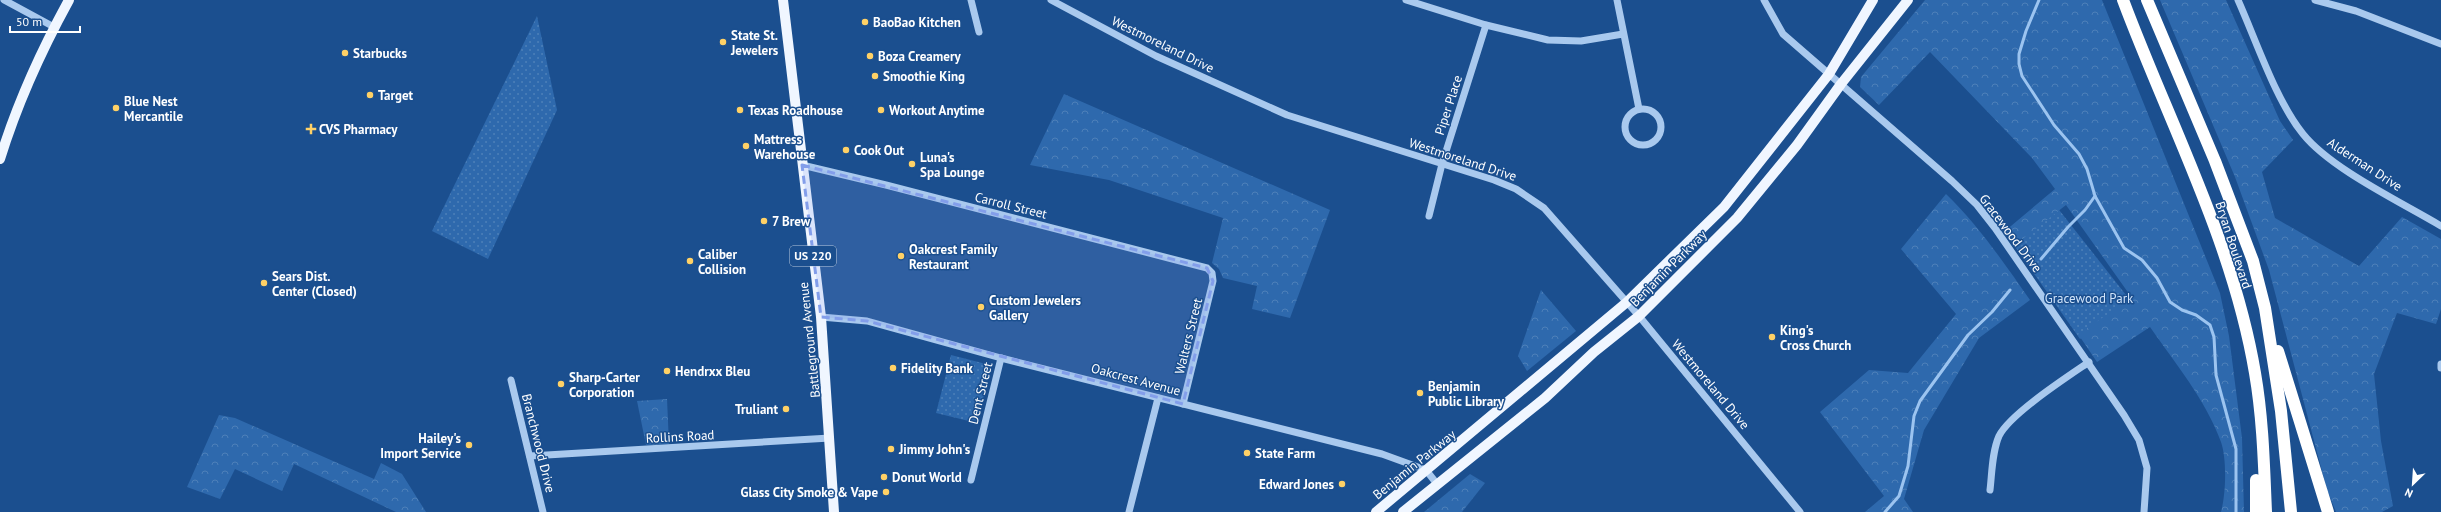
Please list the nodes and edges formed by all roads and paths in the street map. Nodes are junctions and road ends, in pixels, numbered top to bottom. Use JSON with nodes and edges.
{"nodes":[{"id":1,"x":4,"y":0,"type":"edge"},
{"id":2,"x":69,"y":0,"type":"edge"},
{"id":3,"x":783,"y":0,"type":"edge"},
{"id":4,"x":971,"y":0,"type":"edge"},
{"id":5,"x":1051,"y":0,"type":"edge"},
{"id":6,"x":1406,"y":0,"type":"edge"},
{"id":7,"x":1617,"y":0,"type":"edge"},
{"id":8,"x":1764,"y":0,"type":"edge"},
{"id":9,"x":1873,"y":0,"type":"edge"},
{"id":10,"x":1908,"y":0,"type":"edge"},
{"id":11,"x":2123,"y":0,"type":"edge"},
{"id":12,"x":2147,"y":0,"type":"edge"},
{"id":13,"x":2238,"y":0,"type":"edge"},
{"id":14,"x":2315,"y":0,"type":"edge"},
{"id":15,"x":1486,"y":25,"type":"junction"},
{"id":16,"x":54,"y":27,"type":"junction"},
{"id":17,"x":979,"y":32,"type":"dead end"},
{"id":18,"x":1623,"y":34,"type":"junction"},
{"id":19,"x":2441,"y":44,"type":"edge"},
{"id":20,"x":1829,"y":74,"type":"junction"},
{"id":21,"x":1841,"y":84,"type":"junction"},
{"id":22,"x":1639,"y":109,"type":"junction"},
{"id":23,"x":0,"y":159,"type":"edge"},
{"id":24,"x":1442,"y":164,"type":"junction"},
{"id":25,"x":802,"y":165,"type":"junction"},
{"id":26,"x":1429,"y":216,"type":"dead end"},
{"id":27,"x":2441,"y":226,"type":"edge"},
{"id":28,"x":1212,"y":273,"type":"joint"},
{"id":29,"x":1627,"y":302,"type":"junction"},
{"id":30,"x":2266,"y":308,"type":"junction"},
{"id":31,"x":1639,"y":316,"type":"junction"},
{"id":32,"x":821,"y":317,"type":"junction"},
{"id":33,"x":1001,"y":358,"type":"junction"},
{"id":34,"x":2252,"y":358,"type":"junction"},
{"id":35,"x":2089,"y":362,"type":"junction"},
{"id":36,"x":2441,"y":364,"type":"edge"},
{"id":37,"x":2441,"y":368,"type":"edge"},
{"id":38,"x":511,"y":380,"type":"dead end"},
{"id":39,"x":1158,"y":398,"type":"junction"},
{"id":40,"x":1183,"y":404,"type":"junction"},
{"id":41,"x":830,"y":438,"type":"junction"},
{"id":42,"x":530,"y":456,"type":"junction"},
{"id":43,"x":1426,"y":470,"type":"junction"},
{"id":44,"x":971,"y":480,"type":"dead end"},
{"id":45,"x":1437,"y":484,"type":"junction"},
{"id":46,"x":1990,"y":490,"type":"dead end"},
{"id":47,"x":543,"y":512,"type":"edge"},
{"id":48,"x":834,"y":512,"type":"edge"},
{"id":49,"x":1129,"y":512,"type":"edge"},
{"id":50,"x":1376,"y":512,"type":"edge"},
{"id":51,"x":1403,"y":512,"type":"edge"},
{"id":52,"x":1800,"y":512,"type":"edge"},
{"id":53,"x":2144,"y":512,"type":"edge"},
{"id":54,"x":2256,"y":512,"type":"edge"},
{"id":55,"x":2266,"y":512,"type":"edge"},
{"id":56,"x":2291,"y":512,"type":"edge"},
{"id":57,"x":2328,"y":512,"type":"edge"}],
"edges":[{"from":1,"to":16,"type":"street"},
{"from":2,"to":16,"type":"main road"},
{"from":3,"to":25,"type":"main road","name":"Battleground Avenue","number":"US 220"},
{"from":4,"to":17,"type":"street"},
{"from":5,"to":24,"type":"street","name":"Westmoreland Drive"},
{"from":6,"to":15,"type":"street"},
{"from":7,"to":18,"type":"street"},
{"from":8,"to":20,"type":"street","name":"Gracewood Drive"},
{"from":9,"to":20,"type":"main road","name":"Benjamin Parkway"},
{"from":10,"to":21,"type":"main road","name":"Benjamin Parkway"},
{"from":11,"to":34,"type":"highway","name":"Bryan Boulevard"},
{"from":12,"to":30,"type":"highway","name":"Bryan Boulevard"},
{"from":13,"to":27,"type":"street","name":"Alderman Drive"},
{"from":14,"to":19,"type":"street"},
{"from":15,"to":18,"type":"street"},
{"from":15,"to":24,"type":"street","name":"Piper Place"},
{"from":16,"to":23,"type":"main road"},
{"from":18,"to":22,"type":"street"},
{"from":20,"to":21,"type":"street","name":"Gracewood Drive"},
{"from":20,"to":29,"type":"main road","name":"Benjamin Parkway"},
{"from":21,"to":31,"type":"main road","name":"Benjamin Parkway"},
{"from":21,"to":35,"type":"street","name":"Gracewood Drive"},
{"from":22,"to":22,"type":"street"},
{"from":24,"to":26,"type":"street","name":"Piper Place"},
{"from":24,"to":29,"type":"street","name":"Westmoreland Drive"},
{"from":25,"to":28,"type":"street","name":"Carroll Street"},
{"from":25,"to":32,"type":"main road","name":"Battleground Avenue","number":"US 220"},
{"from":28,"to":40,"type":"street","name":"Walters Street"},
{"from":29,"to":31,"type":"street","name":"Westmoreland Drive"},
{"from":29,"to":43,"type":"main road","name":"Benjamin Parkway"},
{"from":30,"to":56,"type":"highway","name":"Bryan Boulevard"},
{"from":30,"to":57,"type":"highway"},
{"from":31,"to":45,"type":"main road","name":"Benjamin Parkway"},
{"from":31,"to":52,"type":"street","name":"Westmoreland Drive"},
{"from":32,"to":33,"type":"street","name":"Oakcrest Avenue"},
{"from":32,"to":41,"type":"main road","name":"Battleground Avenue","number":"US 220"},
{"from":33,"to":39,"type":"street","name":"Oakcrest Avenue"},
{"from":33,"to":44,"type":"street","name":"Dent Street"},
{"from":34,"to":54,"type":"highway"},
{"from":34,"to":55,"type":"highway","name":"Bryan Boulevard"},
{"from":35,"to":46,"type":"street"},
{"from":35,"to":53,"type":"street","name":"Gracewood Drive"},
{"from":36,"to":37,"type":"street"},
{"from":38,"to":42,"type":"street","name":"Branchwood Drive"},
{"from":39,"to":40,"type":"street","name":"Oakcrest Avenue"},
{"from":39,"to":49,"type":"street"},
{"from":40,"to":43,"type":"street","name":"Oakcrest Avenue"},
{"from":41,"to":42,"type":"street","name":"Rollins Road"},
{"from":41,"to":48,"type":"main road","name":"Battleground Avenue","number":"US 220"},
{"from":42,"to":47,"type":"street","name":"Branchwood Drive"},
{"from":43,"to":45,"type":"street"},
{"from":43,"to":50,"type":"main road","name":"Benjamin Parkway"},
{"from":45,"to":51,"type":"main road","name":"Benjamin Parkway"}]}
